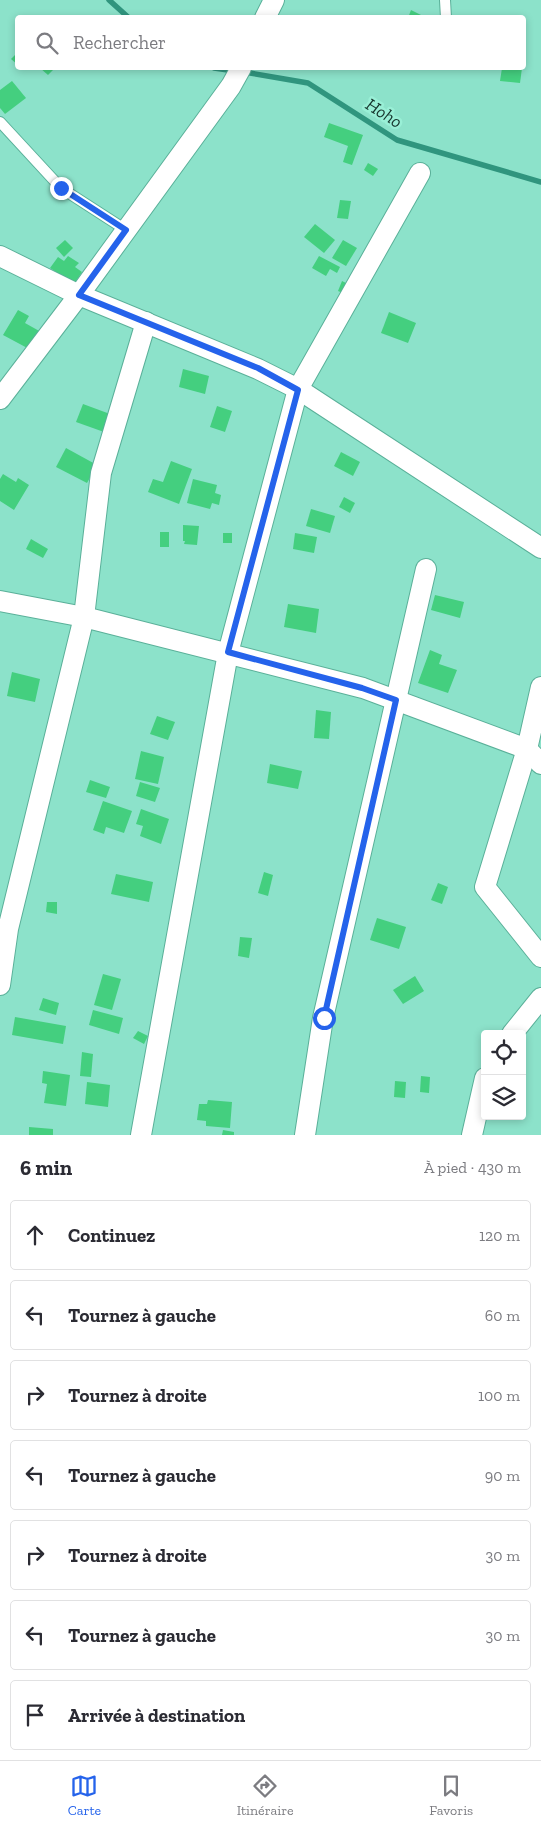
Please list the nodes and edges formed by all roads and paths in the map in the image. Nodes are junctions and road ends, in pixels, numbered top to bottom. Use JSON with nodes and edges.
{"nodes":[{"id":1,"x":274,"y":0,"type":"edge"},
{"id":2,"x":445,"y":0,"type":"edge"},
{"id":3,"x":267,"y":15,"type":"edge"},
{"id":4,"x":446,"y":15,"type":"edge"},
{"id":5,"x":240,"y":70,"type":"edge"},
{"id":6,"x":0,"y":122,"type":"edge"},
{"id":7,"x":420,"y":173,"type":"dead end"},
{"id":8,"x":126,"y":230,"type":"junction"},
{"id":9,"x":0,"y":256,"type":"edge"},
{"id":10,"x":79,"y":295,"type":"junction"},
{"id":11,"x":146,"y":322,"type":"junction"},
{"id":12,"x":6,"y":380,"type":"edge"},
{"id":13,"x":298,"y":390,"type":"junction"},
{"id":14,"x":0,"y":399,"type":"edge"},
{"id":15,"x":541,"y":548,"type":"edge"},
{"id":16,"x":426,"y":570,"type":"dead end"},
{"id":17,"x":0,"y":601,"type":"edge"},
{"id":18,"x":84,"y":617,"type":"junction"},
{"id":19,"x":228,"y":652,"type":"junction"},
{"id":20,"x":541,"y":687,"type":"edge"},
{"id":21,"x":396,"y":700,"type":"junction"},
{"id":22,"x":527,"y":749,"type":"junction"},
{"id":23,"x":541,"y":764,"type":"edge"},
{"id":24,"x":4,"y":928,"type":"edge"},
{"id":25,"x":541,"y":957,"type":"edge"},
{"id":26,"x":0,"y":985,"type":"edge"},
{"id":27,"x":541,"y":998,"type":"edge"},
{"id":28,"x":515,"y":1030,"type":"edge"},
{"id":29,"x":481,"y":1096,"type":"edge"},
{"id":30,"x":141,"y":1135,"type":"edge"},
{"id":31,"x":305,"y":1135,"type":"edge"},
{"id":32,"x":472,"y":1135,"type":"edge"}],
"edges":[{"from":1,"to":3,"type":"street"},
{"from":2,"to":4,"type":"lane"},
{"from":5,"to":8,"type":"street"},
{"from":6,"to":8,"type":"lane"},
{"from":7,"to":13,"type":"street"},
{"from":8,"to":10,"type":"street"},
{"from":9,"to":10,"type":"street"},
{"from":10,"to":11,"type":"street"},
{"from":10,"to":12,"type":"street"},
{"from":11,"to":13,"type":"street"},
{"from":11,"to":18,"type":"street"},
{"from":12,"to":14,"type":"street"},
{"from":13,"to":15,"type":"street"},
{"from":13,"to":19,"type":"street"},
{"from":16,"to":21,"type":"street"},
{"from":17,"to":18,"type":"street"},
{"from":18,"to":19,"type":"street"},
{"from":18,"to":24,"type":"street"},
{"from":19,"to":21,"type":"street"},
{"from":19,"to":30,"type":"street"},
{"from":20,"to":22,"type":"street"},
{"from":21,"to":22,"type":"street"},
{"from":21,"to":31,"type":"street"},
{"from":22,"to":23,"type":"street"},
{"from":22,"to":25,"type":"street"},
{"from":24,"to":26,"type":"street"},
{"from":27,"to":28,"type":"street"},
{"from":29,"to":32,"type":"street"}]}
